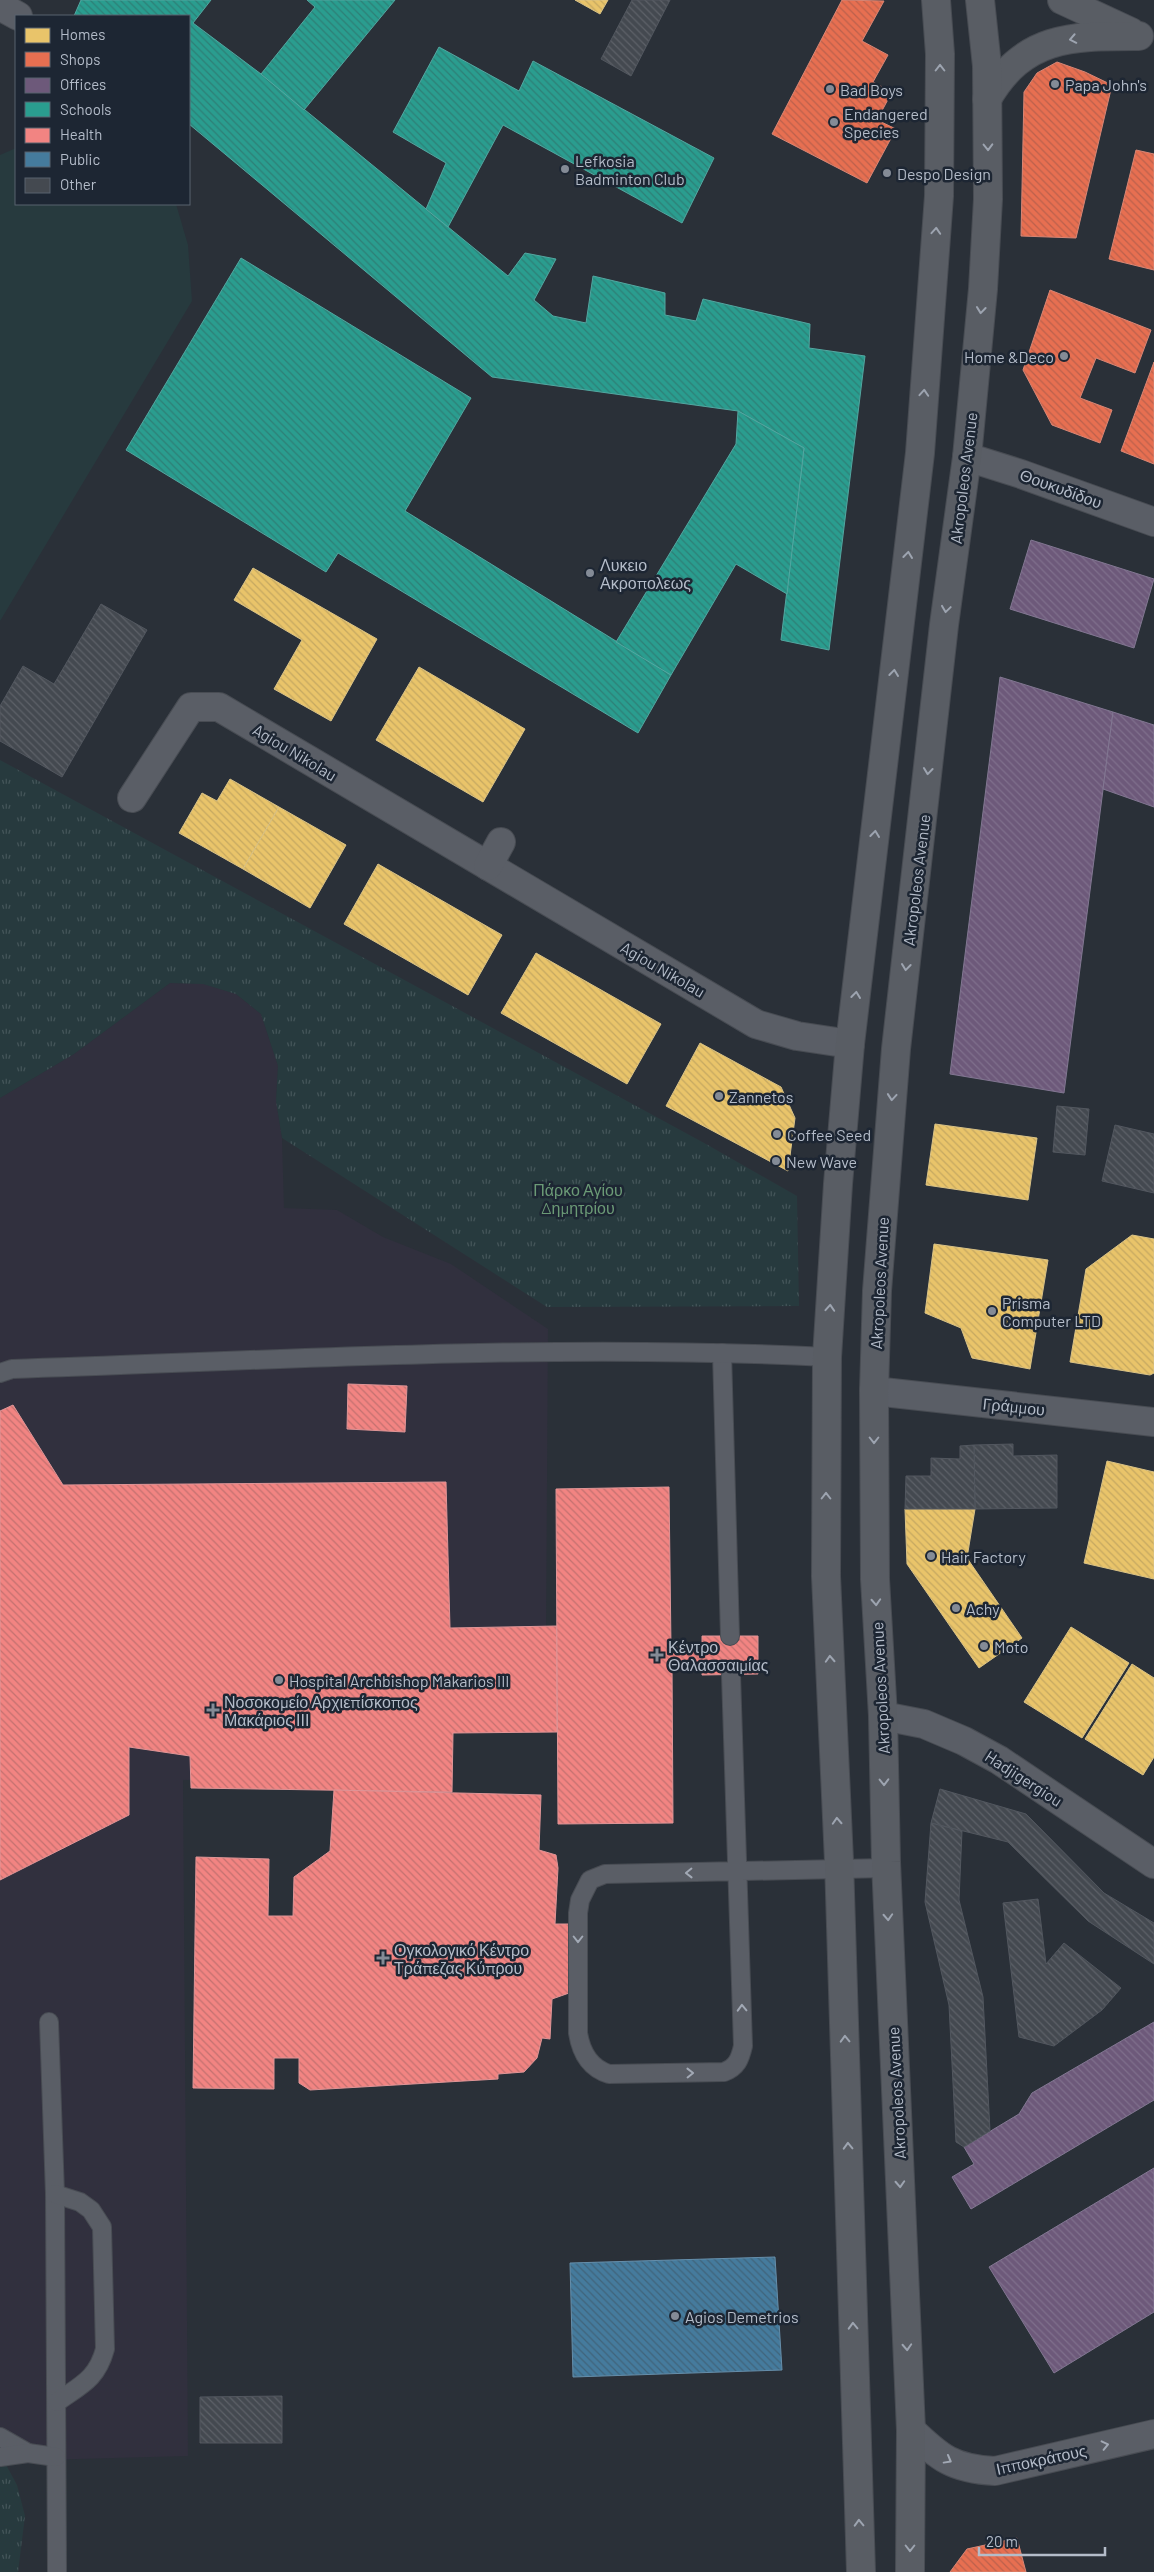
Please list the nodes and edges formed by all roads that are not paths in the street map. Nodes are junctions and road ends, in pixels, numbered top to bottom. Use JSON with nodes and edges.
{"nodes":[{"id":1,"x":936,"y":0,"type":"edge"},
{"id":2,"x":980,"y":0,"type":"edge"},
{"id":3,"x":1062,"y":0,"type":"edge"},
{"id":4,"x":0,"y":6,"type":"edge"},
{"id":5,"x":16,"y":15,"type":"edge"},
{"id":6,"x":1147,"y":40,"type":"edge"},
{"id":7,"x":987,"y":98,"type":"junction"},
{"id":8,"x":966,"y":457,"type":"junction"},
{"id":9,"x":1154,"y":522,"type":"edge"},
{"id":10,"x":132,"y":798,"type":"dead end"},
{"id":11,"x":501,"y":842,"type":"dead end"},
{"id":12,"x":488,"y":866,"type":"junction"},
{"id":13,"x":850,"y":1044,"type":"junction"},
{"id":14,"x":722,"y":1352,"type":"junction"},
{"id":15,"x":826,"y":1357,"type":"junction"},
{"id":16,"x":0,"y":1373,"type":"edge"},
{"id":17,"x":874,"y":1391,"type":"junction"},
{"id":18,"x":1154,"y":1422,"type":"edge"},
{"id":19,"x":730,"y":1636,"type":"dead end"},
{"id":20,"x":731,"y":1675,"type":"dead end"},
{"id":21,"x":883,"y":1716,"type":"junction"},
{"id":22,"x":1154,"y":1864,"type":"edge"},
{"id":23,"x":886,"y":1868,"type":"junction"},
{"id":24,"x":839,"y":1870,"type":"junction"},
{"id":25,"x":738,"y":1872,"type":"junction"},
{"id":26,"x":49,"y":2022,"type":"dead end"},
{"id":27,"x":55,"y":2194,"type":"junction"},
{"id":28,"x":57,"y":2402,"type":"junction"},
{"id":29,"x":910,"y":2430,"type":"junction"},
{"id":30,"x":1154,"y":2434,"type":"edge"},
{"id":31,"x":0,"y":2437,"type":"edge"},
{"id":32,"x":28,"y":2453,"type":"junction"},
{"id":33,"x":0,"y":2457,"type":"edge"},
{"id":34,"x":56,"y":2457,"type":"junction"},
{"id":35,"x":57,"y":2572,"type":"edge"},
{"id":36,"x":861,"y":2572,"type":"edge"},
{"id":37,"x":910,"y":2572,"type":"edge"}],
"edges":[{"from":13,"to":1,"type":"main road","one_way":true},
{"from":2,"to":7,"type":"main road","name":"Akropoleos Avenue"},
{"from":3,"to":6,"type":"main road"},
{"from":4,"to":5,"type":"street"},
{"from":6,"to":7,"type":"main road","one_way":true},
{"from":7,"to":8,"type":"main road","name":"Akropoleos Avenue","one_way":true},
{"from":8,"to":9,"type":"street","name":"Θουκυδίδου"},
{"from":8,"to":17,"type":"main road","name":"Akropoleos Avenue","one_way":true},
{"from":10,"to":12,"type":"street","name":"Agiou Nikolau"},
{"from":11,"to":12,"type":"street"},
{"from":12,"to":13,"type":"street","name":"Agiou Nikolau"},
{"from":15,"to":13,"type":"main road","one_way":true},
{"from":14,"to":15,"type":"lane"},
{"from":14,"to":16,"type":"lane"},
{"from":14,"to":19,"type":"lane"},
{"from":24,"to":15,"type":"main road","one_way":true},
{"from":17,"to":18,"type":"street","name":"Γράμμου"},
{"from":17,"to":21,"type":"main road","name":"Akropoleos Avenue","one_way":true},
{"from":20,"to":25,"type":"lane"},
{"from":21,"to":22,"type":"street","name":"Hadjigergiou"},
{"from":21,"to":23,"type":"main road","name":"Akropoleos Avenue","one_way":true},
{"from":23,"to":24,"type":"lane"},
{"from":23,"to":29,"type":"main road","name":"Akropoleos Avenue","one_way":true},
{"from":24,"to":25,"type":"lane"},
{"from":36,"to":24,"type":"main road","one_way":true},
{"from":25,"to":25,"type":"lane","one_way":true},
{"from":26,"to":27,"type":"lane"},
{"from":27,"to":28,"type":"lane"},
{"from":27,"to":28,"type":"lane"},
{"from":28,"to":34,"type":"lane"},
{"from":29,"to":30,"type":"street","name":"Ιπποκράτους","one_way":true},
{"from":29,"to":37,"type":"main road","name":"Akropoleos Avenue","one_way":true},
{"from":31,"to":32,"type":"lane"},
{"from":32,"to":33,"type":"lane"},
{"from":32,"to":34,"type":"lane"},
{"from":34,"to":35,"type":"lane"}]}
